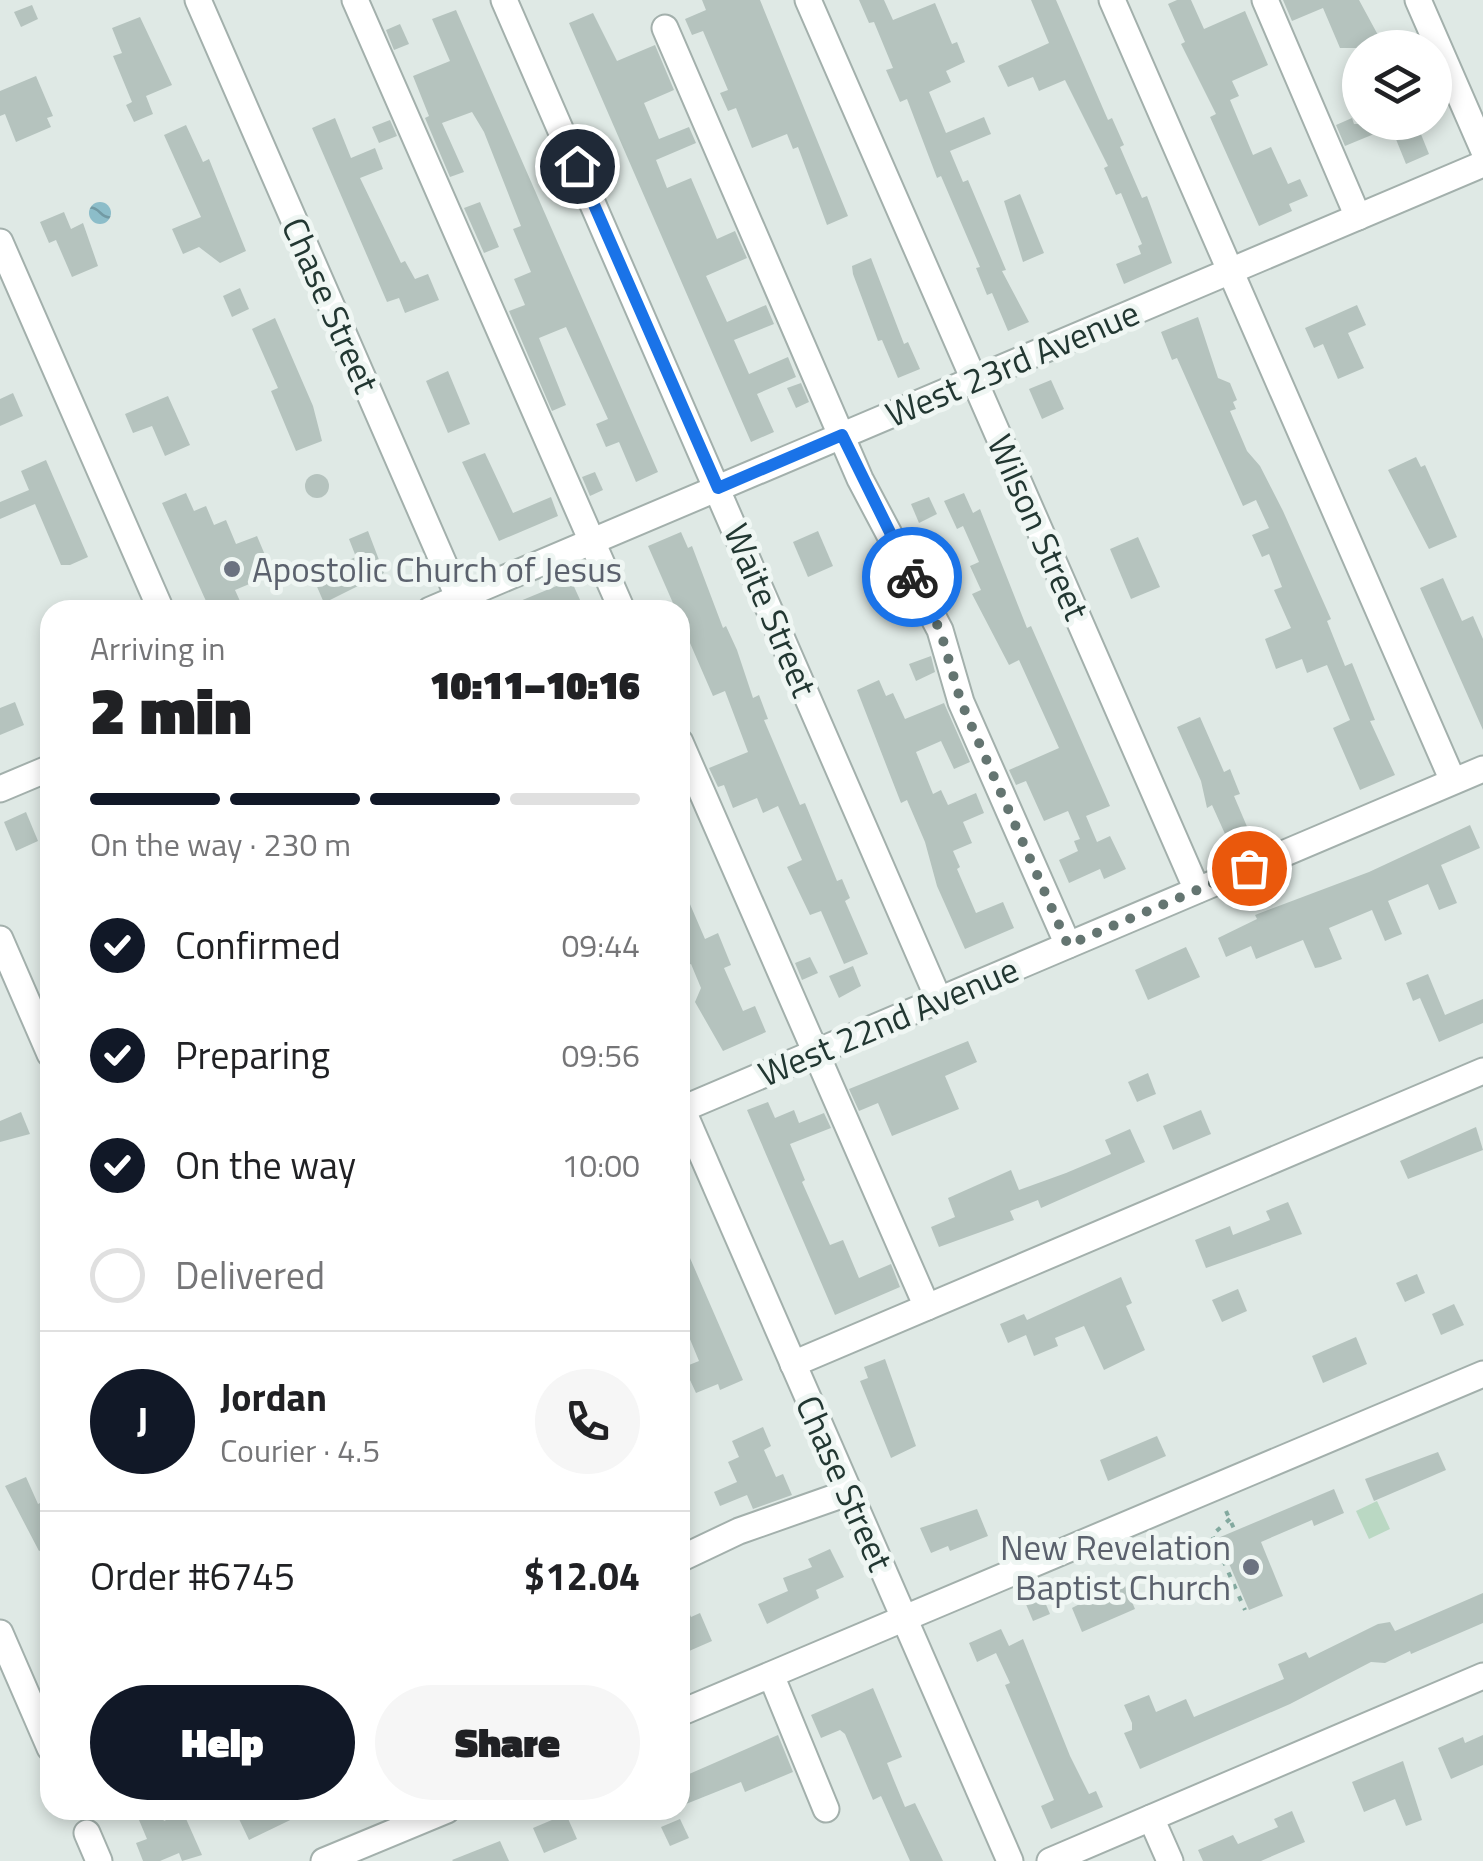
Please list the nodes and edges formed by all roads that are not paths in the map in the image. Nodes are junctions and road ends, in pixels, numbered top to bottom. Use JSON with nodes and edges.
{"nodes":[{"id":1,"x":198,"y":0,"type":"edge"},
{"id":2,"x":355,"y":0,"type":"edge"},
{"id":3,"x":504,"y":0,"type":"edge"},
{"id":4,"x":808,"y":0,"type":"edge"},
{"id":5,"x":1112,"y":0,"type":"edge"},
{"id":6,"x":1265,"y":0,"type":"edge"},
{"id":7,"x":1418,"y":0,"type":"edge"},
{"id":8,"x":665,"y":28,"type":"dead end"},
{"id":9,"x":1483,"y":149,"type":"edge"},
{"id":10,"x":1483,"y":164,"type":"edge"},
{"id":11,"x":1358,"y":217,"type":"junction"},
{"id":12,"x":0,"y":242,"type":"edge"},
{"id":13,"x":1230,"y":270,"type":"junction"},
{"id":14,"x":975,"y":380,"type":"junction"},
{"id":15,"x":842,"y":435,"type":"junction"},
{"id":16,"x":718,"y":488,"type":"junction"},
{"id":17,"x":592,"y":542,"type":"junction"},
{"id":18,"x":157,"y":600,"type":"edge"},
{"id":19,"x":459,"y":600,"type":"edge"},
{"id":20,"x":469,"y":600,"type":"edge"},
{"id":21,"x":618,"y":600,"type":"edge"},
{"id":22,"x":690,"y":765,"type":"edge"},
{"id":23,"x":1483,"y":768,"type":"edge"},
{"id":24,"x":40,"y":772,"type":"edge"},
{"id":25,"x":1453,"y":781,"type":"junction"},
{"id":26,"x":0,"y":789,"type":"edge"},
{"id":27,"x":1198,"y":890,"type":"junction"},
{"id":28,"x":0,"y":939,"type":"edge"},
{"id":29,"x":1068,"y":945,"type":"junction"},
{"id":30,"x":940,"y":1000,"type":"junction"},
{"id":31,"x":40,"y":1031,"type":"edge"},
{"id":32,"x":816,"y":1052,"type":"junction"},
{"id":33,"x":1483,"y":1071,"type":"edge"},
{"id":34,"x":690,"y":1104,"type":"edge"},
{"id":35,"x":690,"y":1128,"type":"edge"},
{"id":36,"x":927,"y":1307,"type":"junction"},
{"id":37,"x":794,"y":1364,"type":"junction"},
{"id":38,"x":1483,"y":1374,"type":"edge"},
{"id":39,"x":850,"y":1492,"type":"junction"},
{"id":40,"x":690,"y":1554,"type":"edge"},
{"id":41,"x":905,"y":1619,"type":"junction"},
{"id":42,"x":0,"y":1633,"type":"edge"},
{"id":43,"x":771,"y":1675,"type":"junction"},
{"id":44,"x":1483,"y":1676,"type":"edge"},
{"id":45,"x":690,"y":1709,"type":"edge"},
{"id":46,"x":40,"y":1725,"type":"edge"},
{"id":47,"x":826,"y":1809,"type":"dead end"},
{"id":48,"x":1151,"y":1818,"type":"junction"},
{"id":49,"x":423,"y":1820,"type":"edge"},
{"id":50,"x":87,"y":1833,"type":"dead end"},
{"id":51,"x":99,"y":1861,"type":"edge"},
{"id":52,"x":324,"y":1861,"type":"edge"},
{"id":53,"x":1010,"y":1861,"type":"edge"},
{"id":54,"x":1050,"y":1861,"type":"edge"},
{"id":55,"x":1170,"y":1861,"type":"edge"}],
"edges":[{"from":1,"to":19,"type":"street","name":"Chase Street"},
{"from":2,"to":17,"type":"street"},
{"from":3,"to":16,"type":"street","name":"Waite Street"},
{"from":4,"to":14,"type":"street","name":"Wilson Street"},
{"from":5,"to":13,"type":"street"},
{"from":6,"to":11,"type":"street"},
{"from":7,"to":9,"type":"street"},
{"from":8,"to":15,"type":"street"},
{"from":10,"to":11,"type":"street","name":"West 23rd Avenue"},
{"from":11,"to":13,"type":"street","name":"West 23rd Avenue"},
{"from":12,"to":18,"type":"street"},
{"from":13,"to":14,"type":"street","name":"West 23rd Avenue"},
{"from":13,"to":25,"type":"street"},
{"from":14,"to":15,"type":"street","name":"West 23rd Avenue"},
{"from":14,"to":27,"type":"street","name":"Wilson Street"},
{"from":15,"to":16,"type":"street","name":"West 23rd Avenue"},
{"from":15,"to":29,"type":"street"},
{"from":16,"to":17,"type":"street","name":"West 23rd Avenue"},
{"from":16,"to":30,"type":"street","name":"Waite Street"},
{"from":17,"to":20,"type":"street","name":"West 23rd Avenue"},
{"from":17,"to":21,"type":"street"},
{"from":22,"to":32,"type":"street"},
{"from":23,"to":25,"type":"street","name":"West 22nd Avenue"},
{"from":24,"to":26,"type":"street"},
{"from":25,"to":27,"type":"street","name":"West 22nd Avenue"},
{"from":27,"to":29,"type":"street","name":"West 22nd Avenue"},
{"from":28,"to":31,"type":"street"},
{"from":29,"to":30,"type":"street","name":"West 22nd Avenue"},
{"from":30,"to":32,"type":"street","name":"West 22nd Avenue"},
{"from":32,"to":34,"type":"street","name":"West 22nd Avenue"},
{"from":32,"to":36,"type":"street"},
{"from":33,"to":36,"type":"street"},
{"from":35,"to":37,"type":"street","name":"Chase Street"},
{"from":36,"to":37,"type":"street"},
{"from":37,"to":39,"type":"street","name":"Chase Street"},
{"from":38,"to":41,"type":"street"},
{"from":39,"to":40,"type":"street"},
{"from":39,"to":41,"type":"street","name":"Chase Street"},
{"from":41,"to":43,"type":"street"},
{"from":41,"to":53,"type":"street","name":"Chase Street"},
{"from":42,"to":46,"type":"street"},
{"from":43,"to":45,"type":"street"},
{"from":43,"to":47,"type":"street"},
{"from":44,"to":48,"type":"street"},
{"from":48,"to":54,"type":"street"},
{"from":48,"to":55,"type":"street"},
{"from":49,"to":52,"type":"street"},
{"from":50,"to":51,"type":"street"}]}
